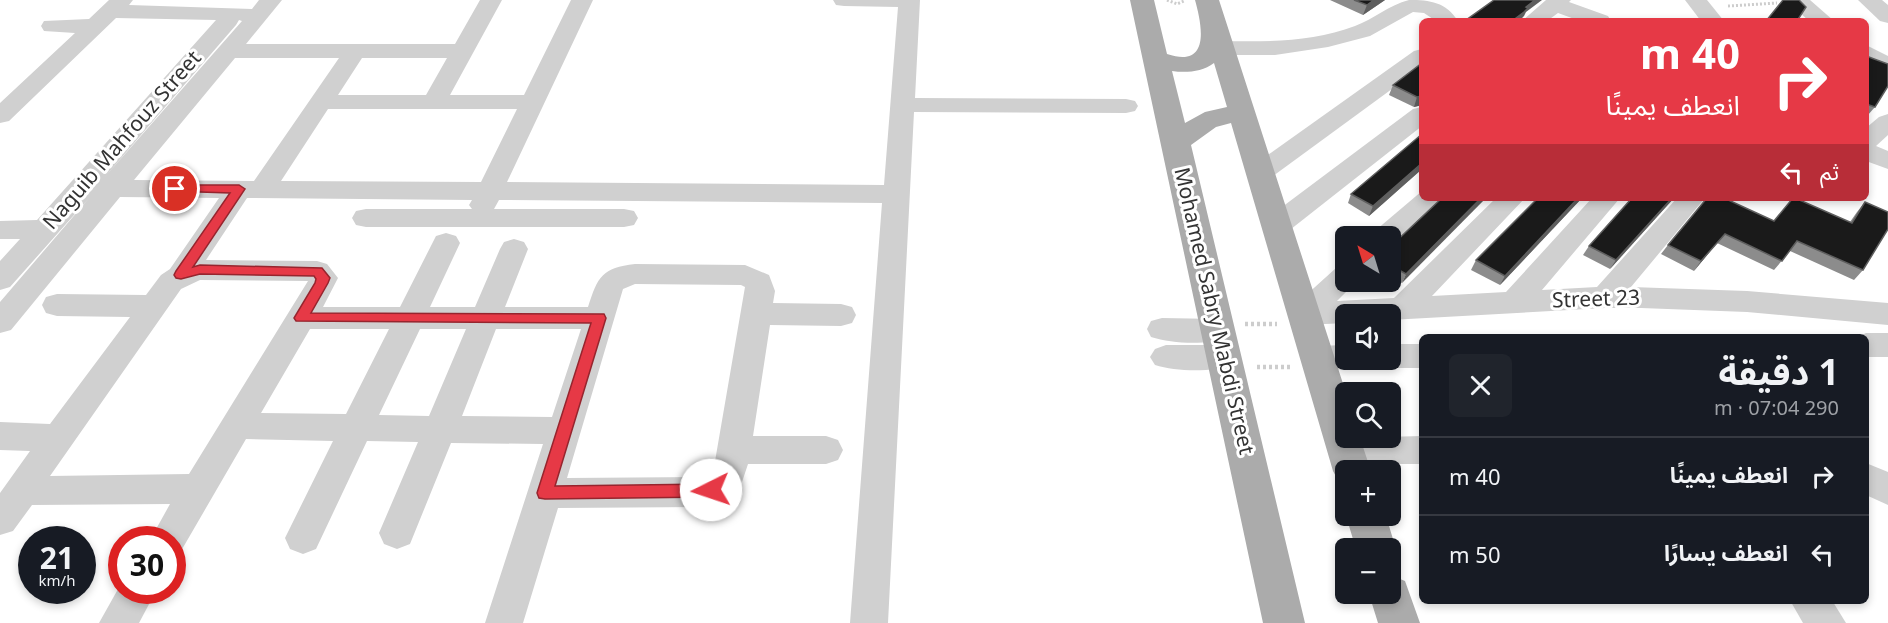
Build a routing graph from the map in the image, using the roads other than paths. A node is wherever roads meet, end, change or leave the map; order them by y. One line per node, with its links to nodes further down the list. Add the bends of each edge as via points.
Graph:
1 (491, 0): 21 (street)
2 (582, 0): 28 (street)
3 (844, 0): 5 (street)
4 (1869, 0): 12 (street)
5 (909, 1): 29 (street)
6 (1798, 1): 16 (street)
7 (1157, 2): 23 (main road, Mohamed Sabry Mabdi Street)
8 (1557, 2): 14 (street); 15 (street)
9 (1431, 4): 13 (street); 17 (street, via 1406,8 1364,30 1323,42 1274,48)
10 (252, 7): 11 (street); 19 (street, Naguib Mahfouz Street); 38 (street, Naguib Mahfouz Street)
11 (109, 12): 18 (street); 31 (street)
12 (1888, 16)
13 (1445, 18)
14 (1537, 18)
15 (1593, 18)
16 (1819, 18)
17 (1214, 25): 23 (main road, via 1209,52 1197,62 1176,64); 32 (main road)
18 (52, 26)
19 (228, 51): 20 (street); 39 (street, Naguib Mahfouz Street)
20 (354, 51): 21 (street); 26 (street)
21 (462, 51): 27 (street)
22 (1869, 54): 25 (street)
23 (1156, 58): 35 (main road, Mohamed Sabry Mabdi Street)
24 (1419, 58): 37 (street)
25 (1888, 66)
26 (320, 102): 27 (street); 40 (street)
27 (434, 102): 28 (street)
28 (533, 102): 41 (street)
29 (903, 105): 30 (street); 42 (street)
30 (1126, 106)
31 (0, 116)
32 (1242, 116): 35 (main road, via 1214,117); 37 (main road)
33 (1419, 116): 50 (street)
34 (1871, 137): 36 (street)
35 (1176, 143): 74 (main road, Mohamed Sabry Mabdi Street)
36 (1888, 161)
37 (1260, 173): 50 (main road)
38 (80, 188): 39 (street); 52 (street, Naguib Mahfouz Street)
39 (111, 189): 40 (street); 72 (street, Naguib Mahfouz Street)
40 (250, 189): 41 (street); 56 (street)
41 (490, 191): 42 (street); 48 (street)
42 (897, 194): 105 (street)
43 (1425, 201): 51 (street)
44 (1509, 201): 63 (street)
45 (1604, 201): 60 (street)
46 (1689, 201): 59 (street)
47 (366, 218): 48 (street)
48 (476, 218): 49 (street)
49 (624, 218)
50 (1276, 226): 71 (main road)
51 (1398, 226)
52 (43, 229): 53 (street); 57 (street, Naguib Mahfouz Street)
53 (0, 230)
54 (446, 243): 68 (street)
55 (514, 249): 69 (street)
56 (181, 275): 62 (street); 67 (street, via 200,270 317,271 322,283)
57 (0, 280)
58 (1335, 287): 71 (street)
59 (1605, 297): 60 (street, Street 23); 65 (street, Street 23, via 1749,301)
60 (1514, 302): 63 (street, Street 23)
61 (57, 305): 62 (street)
62 (152, 306): 85 (street)
63 (1402, 308): 71 (street, Street 23)
64 (757, 314): 66 (street); 70 (street, via 760,286 751,276 635,274 621,276 610,284); 86 (street)
65 (1888, 314)
66 (841, 315)
67 (301, 318): 68 (street); 80 (street)
68 (410, 318): 69 (street); 81 (street)
69 (486, 318): 70 (street); 82 (street)
70 (599, 318): 83 (street)
71 (1306, 319): 79 (main road)
72 (0, 322)
73 (1164, 343): 74 (street)
74 (1222, 344): 106 (main road, Mohamed Sabry Mabdi Street)
75 (1869, 345): 76 (street)
76 (1888, 345)
77 (1401, 356): 78 (street)
78 (1419, 356)
79 (1327, 361): 89 (main road)
80 (236, 426): 81 (street); 93 (street)
81 (356, 428): 82 (street); 99 (street)
82 (440, 430): 83 (street); 98 (street)
83 (564, 431): 95 (street)
84 (0, 436): 85 (street)
85 (58, 438): 92 (street)
86 (733, 450): 87 (street); 95 (street, via 730,472 711,490)
87 (826, 450)
88 (1419, 450): 90 (street)
89 (1348, 460)
90 (1355, 460)
91 (1869, 479): 94 (street)
92 (27, 484): 93 (street, via 35,491); 96 (street)
93 (198, 489): 97 (street)
94 (1888, 490)
95 (545, 493): 104 (street)
96 (0, 520)
97 (176, 526)
98 (397, 533)
99 (303, 538)
100 (129, 604): 103 (street)
101 (1393, 604): 107 (main road)
102 (1812, 604): 108 (street)
103 (118, 623)
104 (504, 623)
105 (869, 623)
106 (1284, 623)
107 (1399, 623)
108 (1827, 623)

